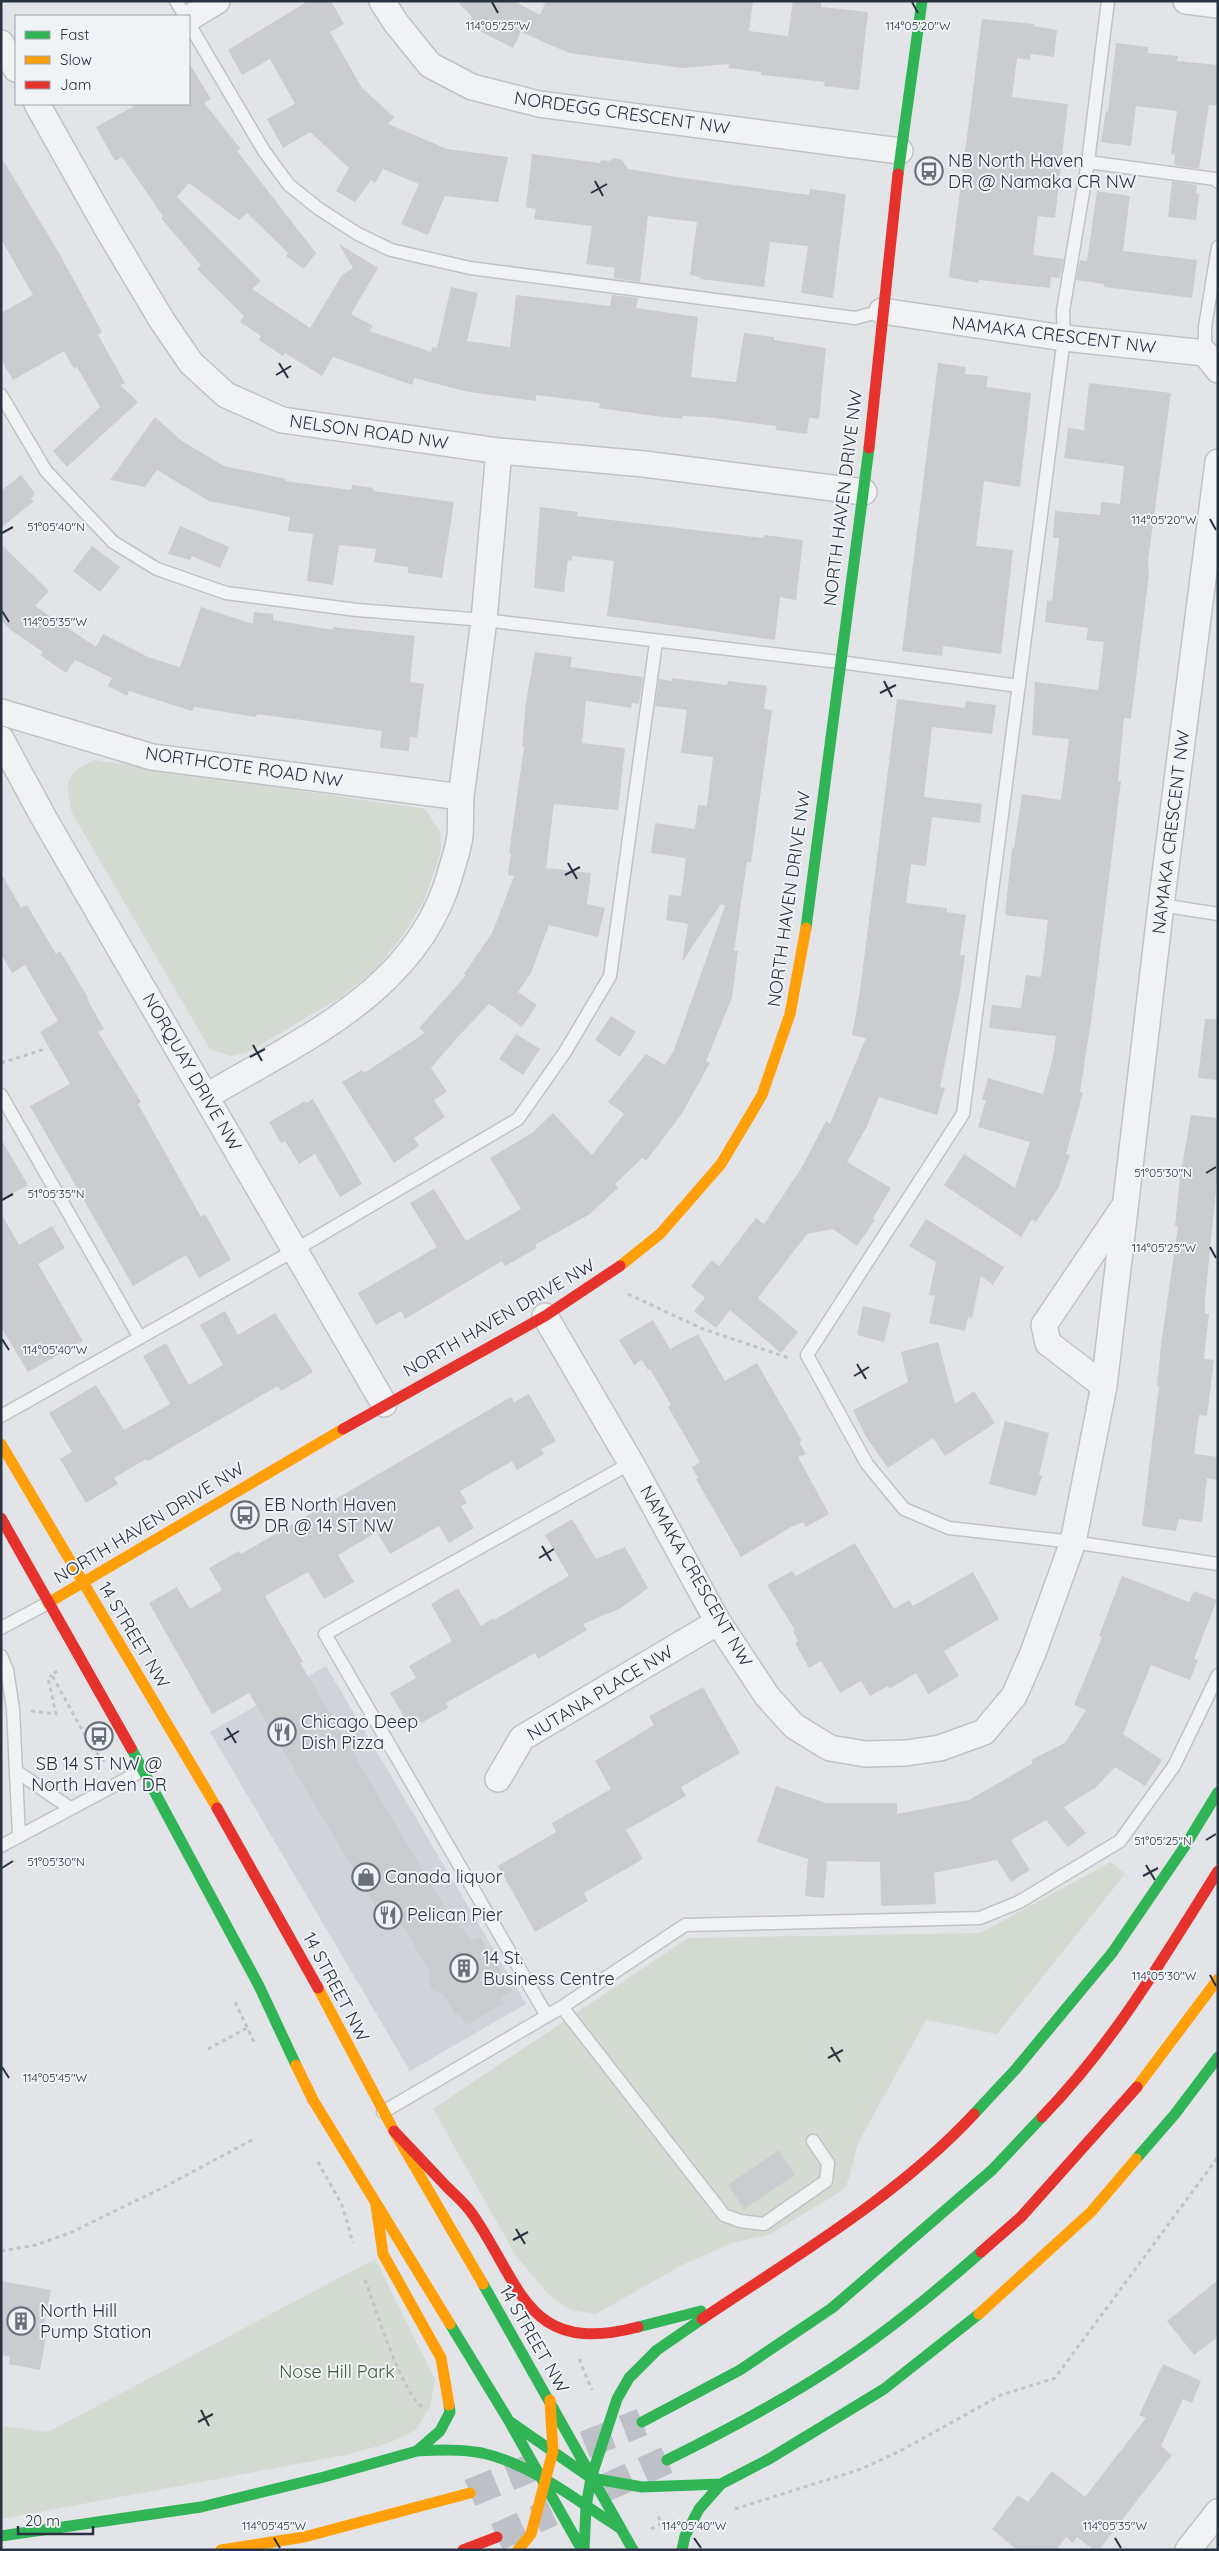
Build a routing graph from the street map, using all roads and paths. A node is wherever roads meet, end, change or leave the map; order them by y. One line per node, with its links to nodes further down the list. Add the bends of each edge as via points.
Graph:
1 (176, 1): 8 (lane)
2 (217, 1): 9 (street)
3 (382, 1): 14 (street, NORDEGG CRESCENT NW, via 430,66 472,87 540,104)
4 (922, 1): 14 (main road, NORTH HAVEN DRIVE NW)
5 (1108, 1): 15 (lane)
6 (1186, 1): 7 (street)
7 (1218, 5)
8 (183, 15)
9 (190, 17)
10 (190, 26): 18 (lane, via 264,151 289,185 327,214 391,250 470,268 855,318)
11 (1, 43): 12 (street)
12 (15, 67)
13 (44, 106): 22 (street, NELSON ROAD NW, via 105,225 161,318 191,363 226,394 282,420)
14 (900, 151): 18 (main road, NORTH HAVEN DRIVE NW)
15 (1088, 162): 16 (lane, via 1215,179); 19 (lane, via 1063,311)
16 (1218, 182)
17 (1218, 247): 20 (lane, via 1205,327)
18 (882, 311): 19 (street, NAMAKA CRESCENT NW); 24 (main road, NORTH HAVEN DRIVE NW)
19 (1064, 338): 20 (street, NAMAKA CRESCENT NW); 28 (lane)
20 (1211, 362)
21 (1, 395): 25 (lane, via 46,471 70,500 113,542 156,569 226,593 357,610)
22 (500, 451): 24 (street, NELSON ROAD NW, via 644,464); 25 (street)
23 (1218, 462): 32 (street, NAMAKA CRESCENT NW)
24 (864, 492): 27 (main road, NORTH HAVEN DRIVE NW)
25 (484, 620): 26 (lane); 31 (street)
26 (656, 642): 27 (lane); 39 (lane, via 626,875 606,984 565,1052 518,1119)
27 (839, 662): 28 (lane); 40 (main road, NORTH HAVEN DRIVE NW, via 804,934 790,1014 762,1095 721,1164 660,1234)
28 (1019, 686): 43 (lane, via 963,1114 807,1354)
29 (1, 712): 31 (street, NORTHCOTE ROAD NW, via 152,757)
30 (1, 739): 37 (street, NORQUAY DRIVE NW)
31 (461, 796): 37 (street, via 460,836 445,894 427,932 402,964 367,997 336,1020)
32 (1161, 905): 33 (lane); 38 (street, NAMAKA CRESCENT NW)
33 (1218, 914)
34 (45, 1049): 35 (path)
35 (1, 1063)
36 (1, 1096): 42 (lane)
37 (207, 1096): 39 (street, NORQUAY DRIVE NW)
38 (1126, 1203): 44 (street, NAMAKA CRESCENT NW); 44 (street, NAMAKA CRESCENT NW, via 1044,1325 1048,1343)
39 (295, 1250): 42 (lane); 45 (street, NORQUAY DRIVE NW)
40 (609, 1275): 41 (main road, NORTH HAVEN DRIVE NW); 43 (path, via 620,1290 703,1329)
41 (545, 1316): 45 (main road, NORTH HAVEN DRIVE NW); 48 (street, NAMAKA CRESCENT NW)
42 (140, 1338): 46 (lane)
43 (813, 1366): 50 (lane, via 867,1464 904,1509 949,1528)
44 (1104, 1386): 50 (street, NAMAKA CRESCENT NW)
45 (384, 1404): 52 (main road, NORTH HAVEN DRIVE NW)
46 (1, 1416)
47 (1, 1444): 52 (main road, 14 STREET NW)
48 (631, 1463): 54 (street, NAMAKA CRESCENT NW); 70 (lane, via 325,1634)
49 (1, 1518): 53 (main road)
50 (1072, 1542): 51 (lane); 54 (street, NAMAKA CRESCENT NW, via 1033,1653 1014,1696 984,1732 940,1748 865,1754 830,1748 794,1726 767,1696)
51 (1218, 1564)
52 (82, 1582): 53 (main road, NORTH HAVEN DRIVE NW); 74 (main road, 14 STREET NW, via 265,1894)
53 (48, 1603): 55 (lane); 60 (main road)
54 (718, 1622): 62 (street, NUTANA PLACE NW, via 522,1738)
55 (1, 1628)
56 (1, 1656): 59 (lane, via 8,1670)
57 (52, 1675): 59 (path, via 48,1678 56,1714)
58 (1218, 1675): 69 (lane, via 1174,1766 1120,1841 1019,1902 980,1918 684,1925)
59 (13, 1710): 61 (lane)
60 (143, 1770): 64 (lane); 79 (main road, via 254,1977 313,2100)
61 (16, 1772): 64 (lane); 65 (lane)
62 (498, 1779)
63 (1218, 1792): 81 (main road, via 1112,1953 1015,2070 964,2124 901,2180 840,2226)
64 (70, 1808): 65 (lane)
65 (19, 1836): 66 (lane)
66 (1, 1846)
67 (1218, 1871): 86 (main road, via 1128,2014 1061,2098 992,2170 832,2308 740,2370)
68 (1218, 1979): 89 (main road, via 1134,2091 1021,2217 926,2300 852,2354 728,2430)
69 (562, 2007): 70 (lane); 77 (lane, via 724,2215 764,2224 826,2181 828,2163)
70 (547, 2016): 74 (lane)
71 (246, 2028): 72 (path)
72 (208, 2049)
73 (1218, 2056): 92 (main road, via 1175,2114 1090,2212 971,2321 884,2389 769,2459)
74 (383, 2112): 75 (main road, 14 STREET NW)
75 (394, 2131): 81 (main road, via 472,2213 527,2305 548,2324 573,2333 615,2333); 84 (main road, 14 STREET NW)
76 (252, 2140): 80 (path, via 72,2232 36,2245)
77 (813, 2141)
78 (1218, 2157): 95 (path, via 1055,2378 1000,2395 900,2451 860,2469)
79 (376, 2205): 85 (main road); 87 (main road, via 383,2254 441,2358 448,2387 450,2412 440,2431)
80 (1, 2251)
81 (719, 2306): 90 (main road, via 657,2350 629,2378 617,2400)
82 (575, 2350): 83 (path)
83 (592, 2392)
84 (550, 2400): 88 (main road); 90 (main road, 14 STREET NW)
85 (509, 2421): 88 (main road); 91 (main road)
86 (642, 2422)
87 (417, 2451): 91 (main road, via 453,2450 492,2456); 98 (main road, via 201,2507)
88 (553, 2451): 90 (main road); 91 (main road)
89 (667, 2460)
90 (591, 2478): 92 (main road, via 642,2488); 94 (main road); 97 (main road, 14 STREET NW)
91 (544, 2480): 94 (main road); 102 (main road, via 531,2534); 103 (main road)
92 (721, 2484): 105 (main road, via 699,2509 685,2536)
93 (470, 2493): 100 (main road, via 304,2537)
94 (586, 2507): 97 (main road); 103 (main road)
95 (734, 2509)
96 (1218, 2512): 106 (street)
97 (620, 2528): 104 (main road, 14 STREET NW)
98 (1, 2536)
99 (497, 2537): 101 (main road)
100 (221, 2550)
101 (463, 2550)
102 (518, 2550)
103 (583, 2550)
104 (633, 2550)
105 (682, 2550)
106 (1188, 2550)

